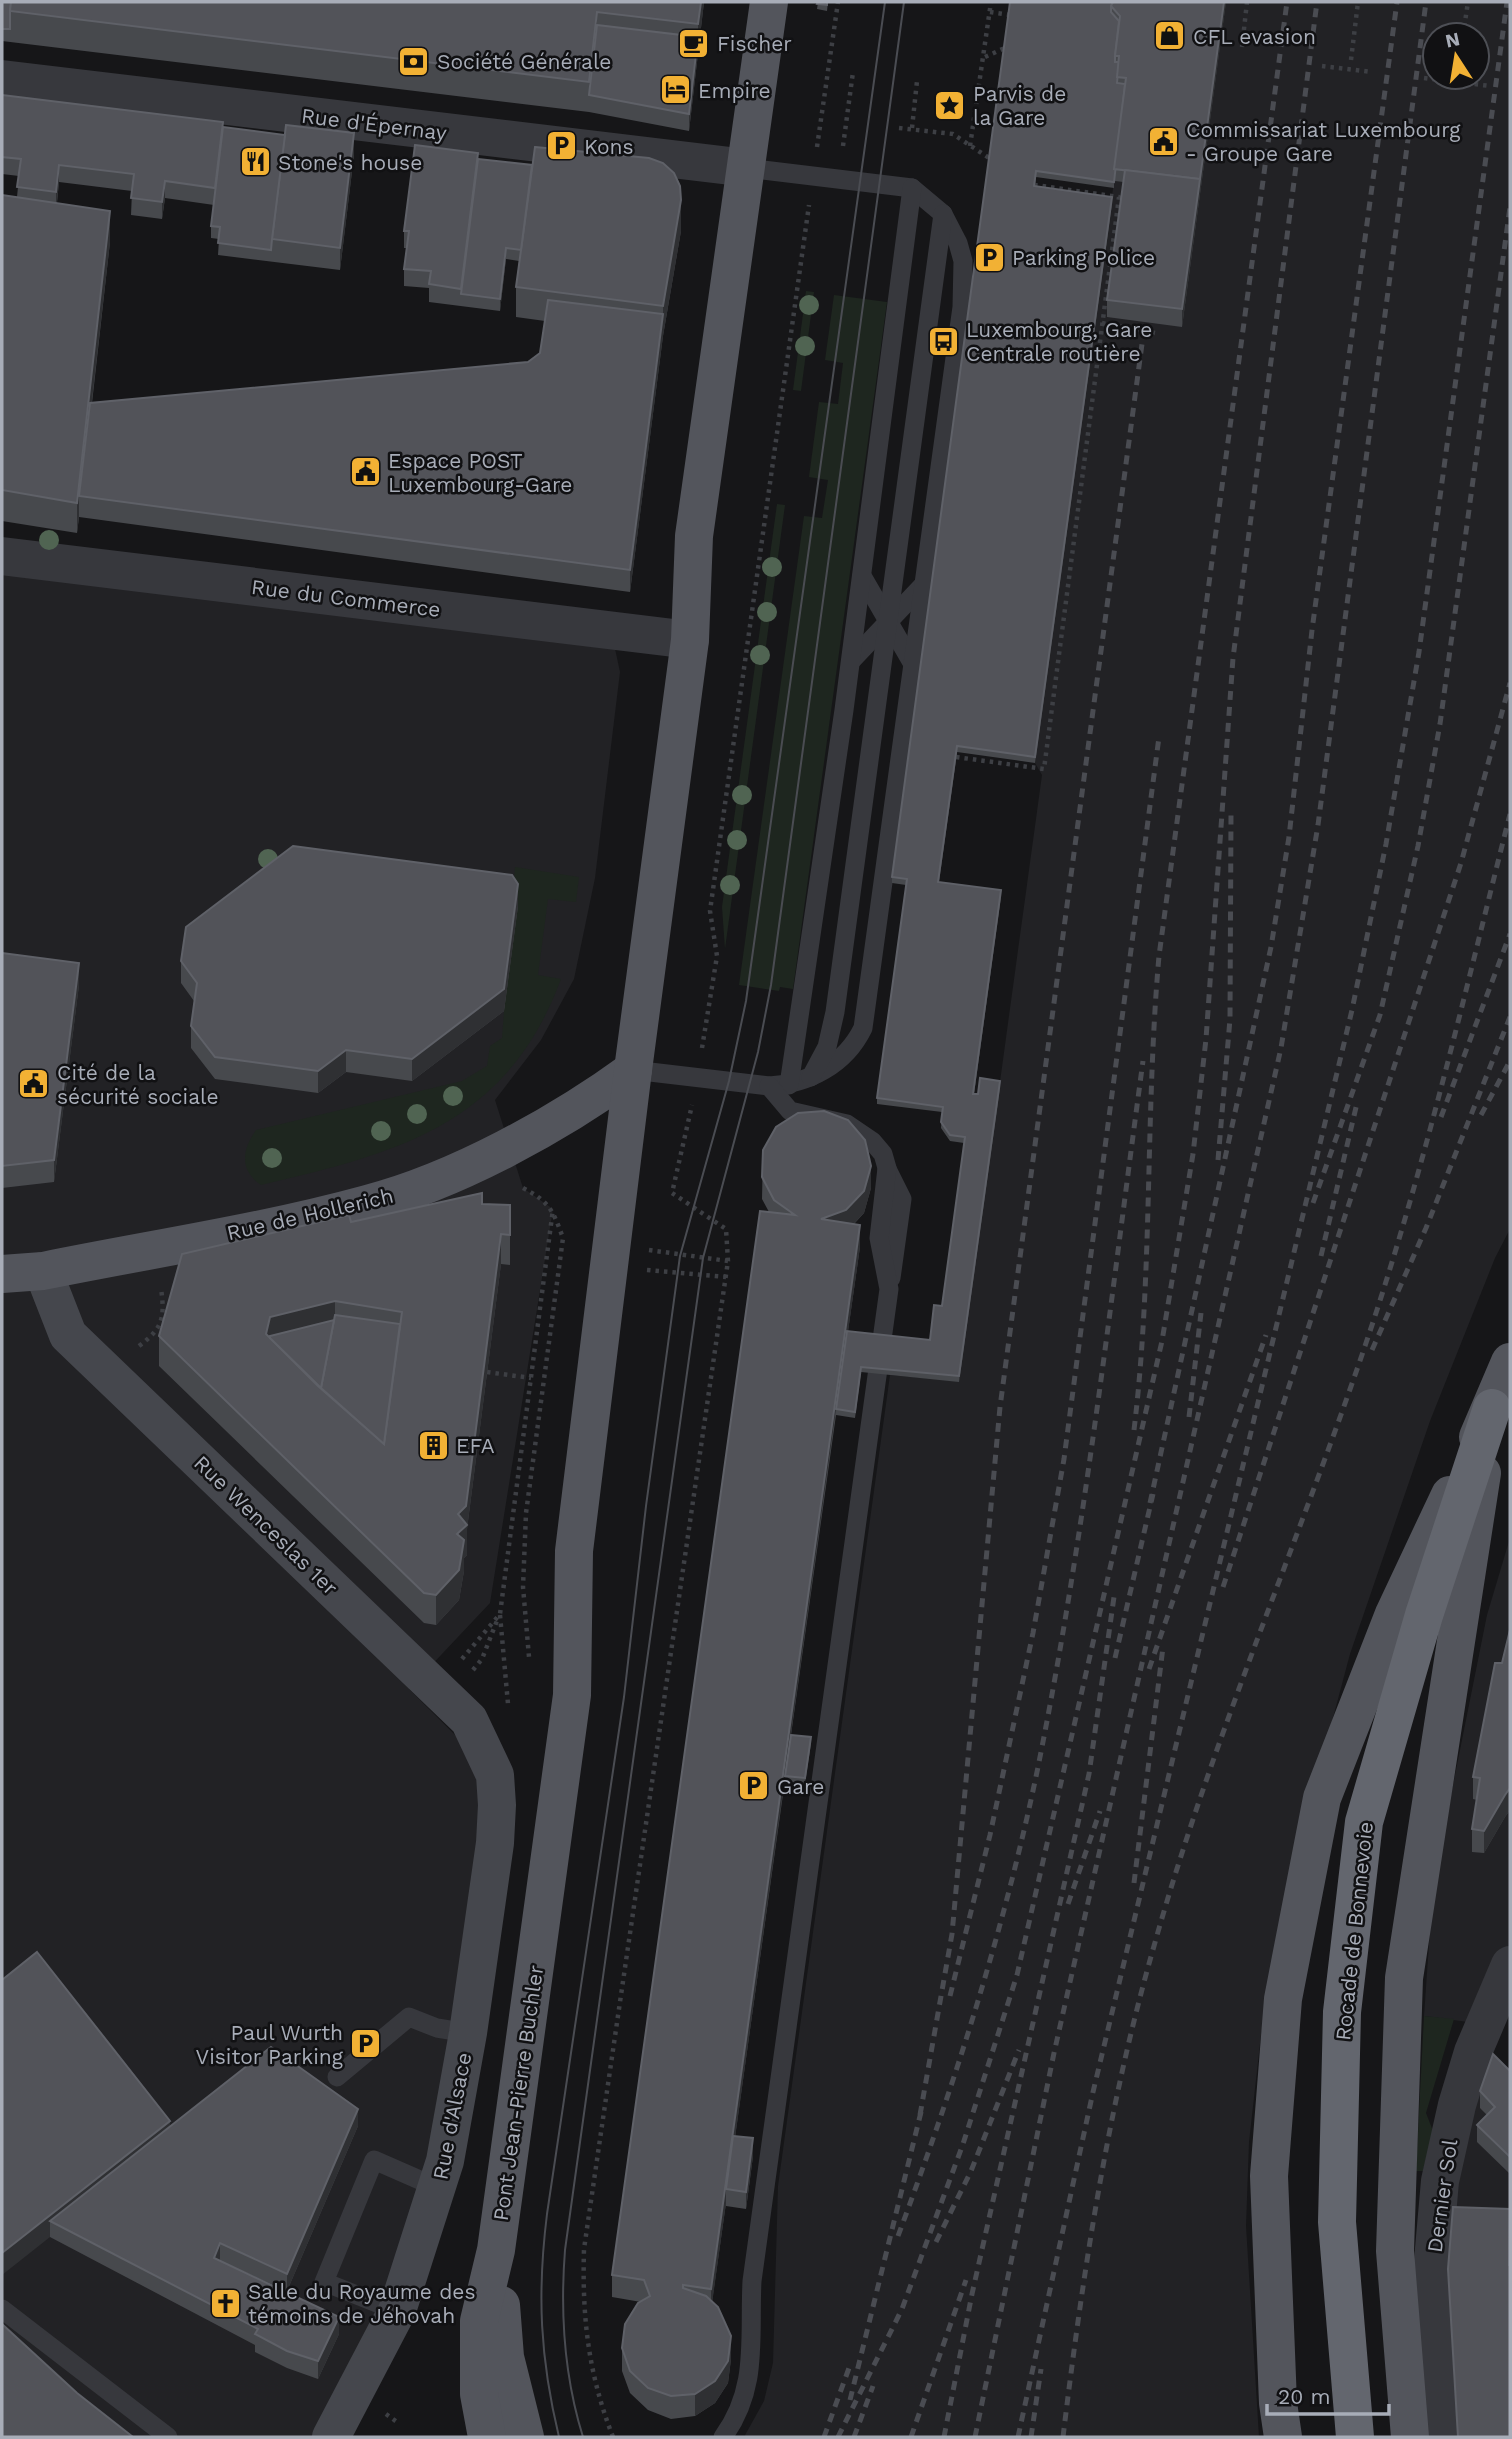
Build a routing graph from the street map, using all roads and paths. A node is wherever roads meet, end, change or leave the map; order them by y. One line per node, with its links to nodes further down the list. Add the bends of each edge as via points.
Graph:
1 (769, 2): 25 (main road, Pont Jean-Pierre Buchler)
2 (838, 2): 21 (path)
3 (991, 2): 7 (path)
4 (1248, 2): 11 (path)
5 (1358, 2): 13 (path)
6 (1468, 2): 9 (path)
7 (990, 12): 8 (path); 12 (path)
8 (1010, 15)
9 (1465, 21)
10 (1017, 43): 12 (path)
11 (1242, 47)
12 (984, 57): 23 (path)
13 (1351, 60)
14 (1322, 66): 16 (path)
15 (853, 72): 22 (path)
16 (1372, 72)
17 (2, 79): 25 (street, Rue d'Épernay)
18 (917, 80): 20 (path)
19 (899, 128): 20 (path)
20 (912, 129): 23 (path, via 953,134)
21 (819, 135)
22 (843, 146)
23 (970, 146): 24 (path)
24 (996, 166)
25 (747, 168): 27 (lane); 36 (main road, Pont Jean-Pierre Buchler, via 694,536)
26 (1035, 185): 30 (path, via 1119,197)
27 (912, 188): 29 (lane); 33 (lane)
28 (808, 211): 40 (path, via 710,911 717,956)
29 (943, 214): 34 (lane, via 963,261 964,288); 35 (lane)
30 (1102, 323): 31 (path); 39 (path, via 1044,769)
31 (1155, 333)
32 (2, 556): 36 (street, Rue du Commerce)
33 (862, 576): 35 (lane); 37 (lane)
34 (926, 582): 35 (lane); 38 (lane)
35 (887, 620): 37 (lane); 38 (lane); 42 (lane, via 835,1012 827,1047)
36 (690, 640): 41 (main road, Pont Jean-Pierre Buchler)
37 (851, 661): 43 (lane)
38 (914, 666): 42 (lane, via 863,1028 844,1054)
39 (956, 757)
40 (704, 1038)
41 (633, 1070): 44 (lane); 51 (main road, Rue de Hollerich, via 596,1097 510,1145 439,1179 369,1204); 70 (main road, Pont Jean-Pierre Buchler, via 574,1551 572,1695)
42 (811, 1077): 43 (lane)
43 (789, 1085): 44 (lane)
44 (769, 1086): 78 (lane, via 790,1111 846,1124 883,1154 887,1168 879,1238 889,1289 752,2281 752,2362 747,2390)
45 (681, 1159): 50 (path, via 672,1193 726,1229)
46 (523, 1188): 47 (path)
47 (553, 1209): 48 (path); 59 (path)
48 (563, 1245)
49 (680, 1256): 50 (path)
50 (728, 1261): 77 (path, via 584,2249 592,2377)
51 (43, 1271): 52 (main road, Rue de Hollerich); 63 (street, Rue Wenceslas 1er, via 68,1335)
52 (2, 1274)
53 (160, 1280): 54 (path, via 164,1312)
54 (160, 1321): 55 (path); 56 (path, via 156,1333)
55 (170, 1326)
56 (135, 1349)
57 (1510, 1362): 60 (main road, Rocade de Bonnevoie)
58 (487, 1372): 59 (path)
59 (531, 1378): 61 (path)
60 (1492, 1408): 79 (main road, via 1394,1614 1322,1798 1283,1999 1269,2176); 80 (highway, Rocade de Bonnevoie, via 1424,1615 1364,1822 1342,2012 1337,2222); 81 (main road, via 1404,1978 1395,2251)
61 (500, 1614): 62 (path); 63 (path, via 482,1659); 64 (path)
62 (458, 1663)
63 (447, 1700): 65 (street, Rue Wenceslas 1er, via 469,1720)
64 (508, 1709)
65 (495, 1775): 67 (street, Rue d'Alsace, via 495,1843)
66 (1510, 1965): 82 (street, Dernier Sol, via 1476,2043 1440,2181 1431,2283)
67 (468, 2033): 68 (lane, via 408,2017); 69 (street, Rue d'Alsace)
68 (337, 2077)
69 (438, 2188): 72 (street, Rue d'Alsace); 72 (lane, via 373,2160 324,2282)
70 (496, 2250): 75 (main road, Pont Jean-Pierre Buchler, via 479,2321 479,2394); 76 (main road, Pont Jean-Pierre Buchler, via 505,2357)
71 (2, 2309): 74 (lane)
72 (397, 2311): 73 (street, Rue d'Alsace)
73 (339, 2434)
74 (168, 2437)
75 (487, 2437)
76 (525, 2437)
77 (613, 2437)
78 (723, 2437)
79 (1283, 2437)
80 (1354, 2437)
81 (1410, 2437)
82 (1444, 2437)

